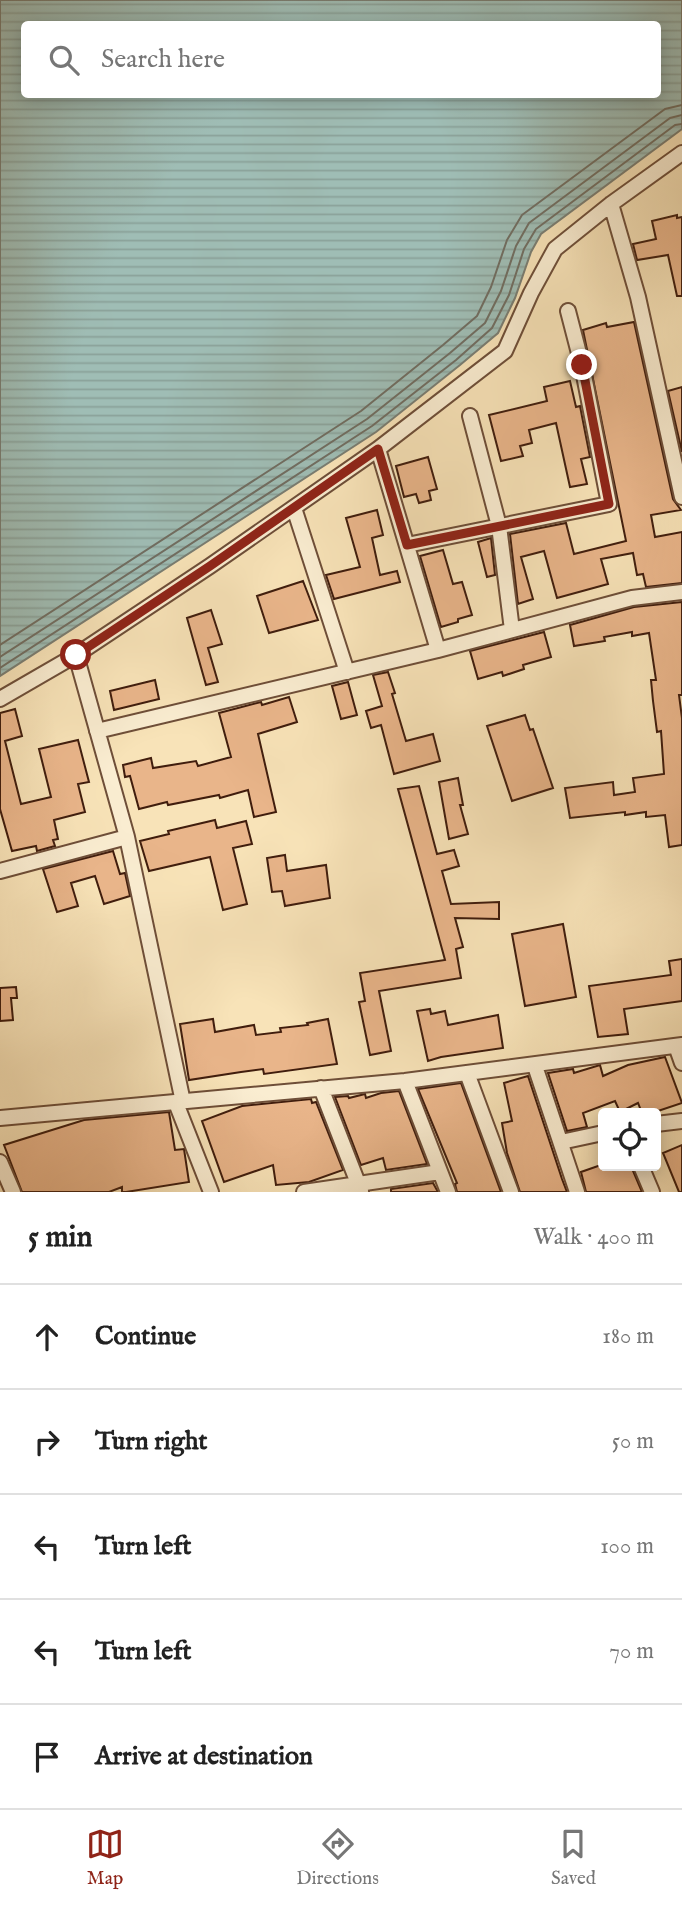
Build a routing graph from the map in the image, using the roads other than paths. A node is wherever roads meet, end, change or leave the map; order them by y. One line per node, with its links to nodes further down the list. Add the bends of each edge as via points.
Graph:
1 (682, 153): 2 (street)
2 (611, 204): 5 (street, via 555,249 505,351); 6 (street, via 638,298)
3 (568, 311): 8 (street, via 609,504)
4 (470, 416): 8 (street)
5 (378, 449): 7 (street); 9 (street)
6 (682, 497)
7 (294, 508): 13 (street); 14 (street)
8 (499, 526): 9 (street); 11 (street)
9 (407, 545): 12 (street)
10 (682, 592): 11 (street, via 632,598)
11 (512, 630): 12 (street)
12 (438, 650): 14 (street)
13 (76, 655): 15 (street); 16 (street)
14 (347, 672): 16 (street)
15 (0, 699)
16 (97, 731): 17 (street)
17 (127, 837): 18 (street); 25 (street)
18 (0, 871)
19 (679, 1046): 20 (street); 21 (street)
20 (682, 1063)
21 (535, 1066): 22 (street); 30 (street)
22 (467, 1073): 23 (street); 39 (street)
23 (405, 1081): 24 (street); 33 (street)
24 (321, 1088): 25 (street); 34 (street)
25 (180, 1102): 26 (street); 36 (street)
26 (0, 1118)
27 (682, 1121): 28 (street)
28 (661, 1123)
29 (598, 1134): 30 (street)
30 (561, 1142): 40 (street)
31 (0, 1162): 35 (street)
32 (643, 1171): 41 (street)
33 (440, 1172): 34 (street); 38 (street)
34 (360, 1188): 37 (street)
35 (13, 1192)
36 (211, 1192)
37 (304, 1192)
38 (447, 1192)
39 (511, 1192)
40 (577, 1192)
41 (652, 1192)

